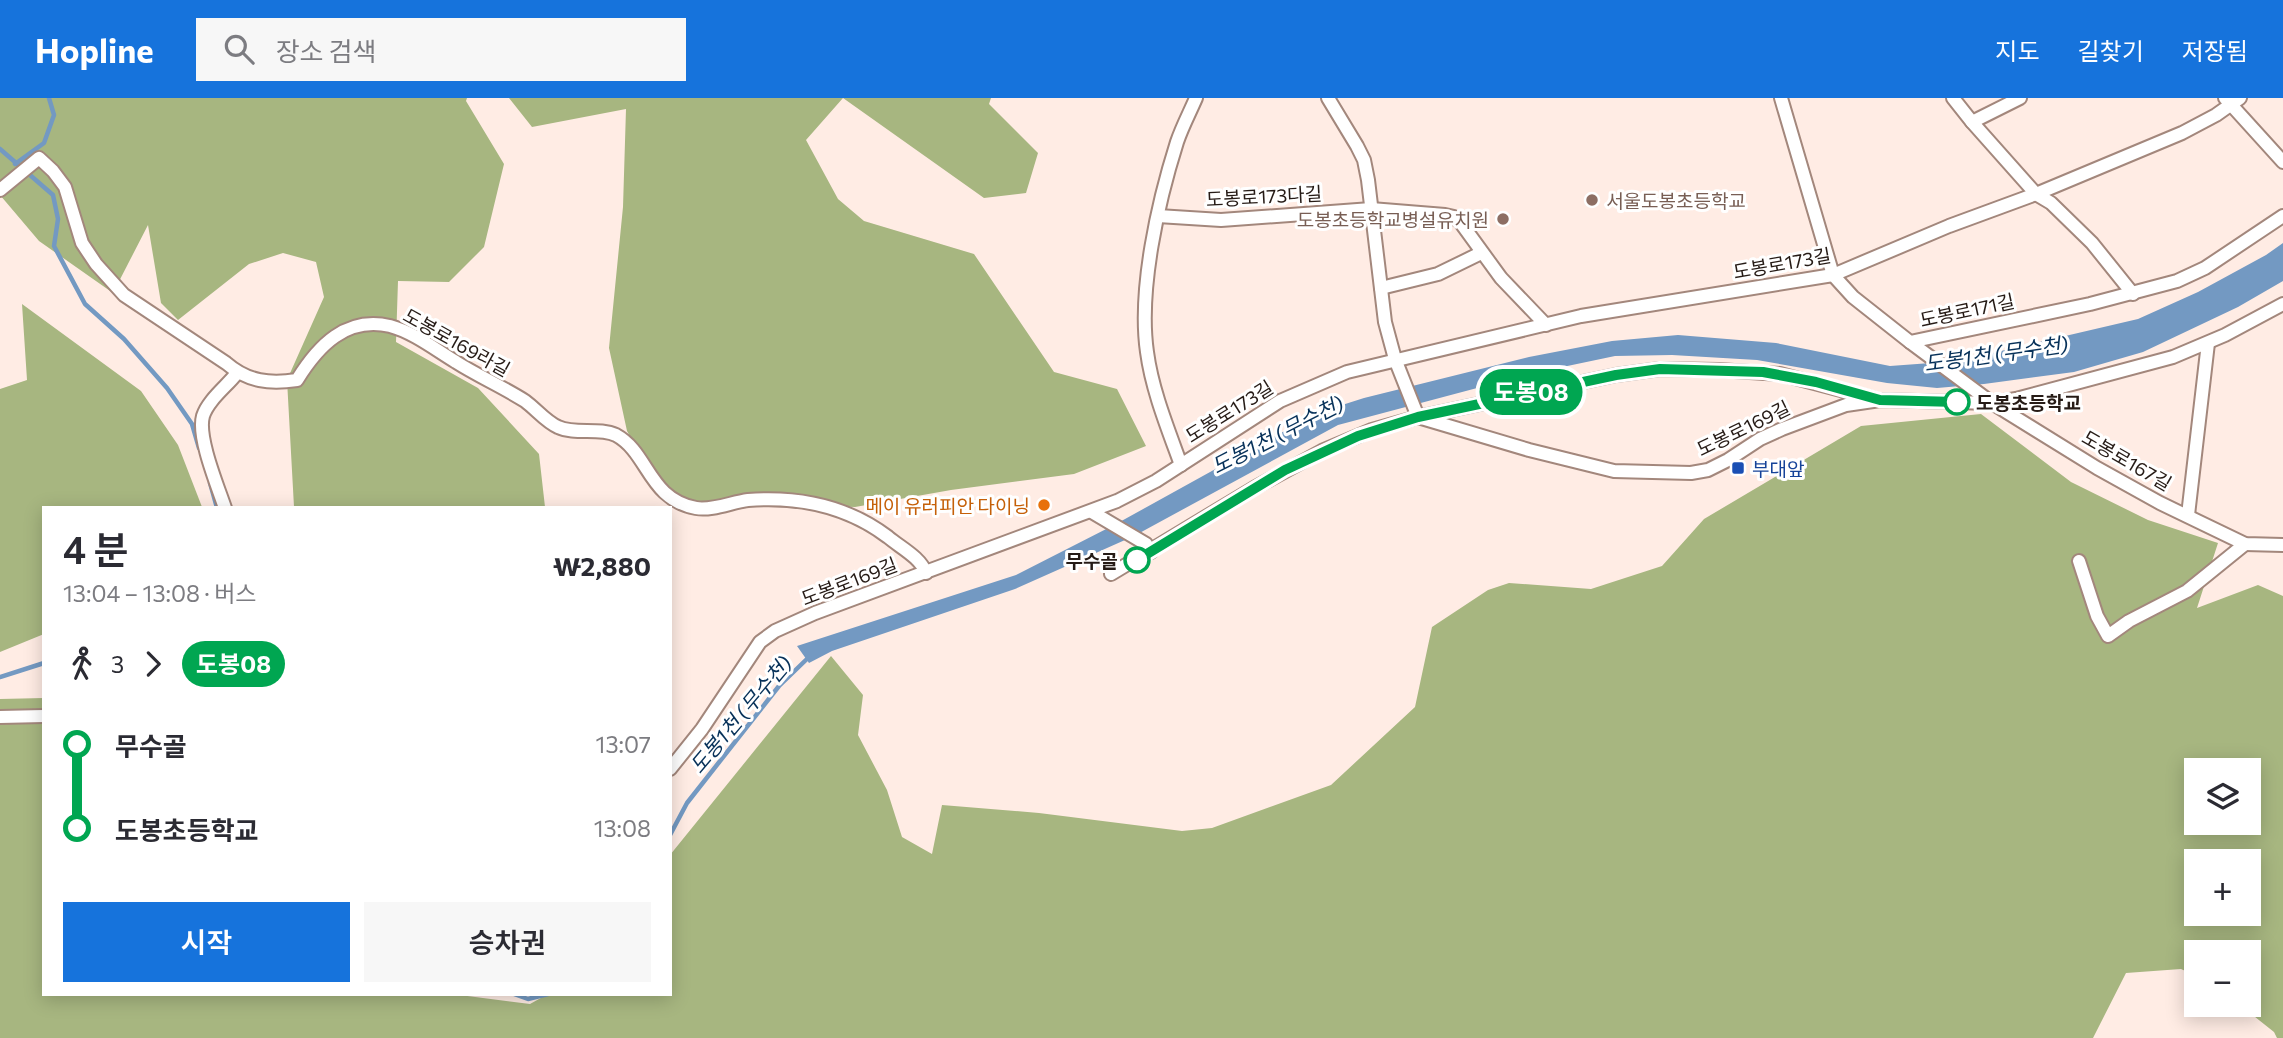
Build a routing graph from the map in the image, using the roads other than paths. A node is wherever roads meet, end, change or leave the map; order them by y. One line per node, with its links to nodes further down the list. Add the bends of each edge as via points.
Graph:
1 (1196, 98): 12 (street, via 1178,141)
2 (1328, 98): 11 (street, via 1364,160)
3 (1781, 98): 15 (street)
4 (1953, 98): 7 (street)
5 (2020, 98): 7 (street)
6 (2232, 100): 8 (street); 10 (street, 도봉로173길, via 2182,133)
7 (1972, 122): 10 (street)
8 (2283, 162)
9 (0, 190): 23 (street, 도봉로169라길, via 38,158 60,178 82,243 124,295)
10 (2036, 194): 15 (street, 도봉로173길); 17 (street, via 2092,243)
11 (1371, 209): 12 (street, 도봉로173다길, via 1221,220); 14 (street, 도봉로173다길, via 1454,217); 16 (street)
12 (1158, 216): 27 (street, via 1146,295 1146,338 1151,372)
13 (2283, 216): 17 (street, 도봉로171길, via 2190,276)
14 (1481, 253): 16 (street, via 1438,274); 19 (street, 도봉로173다길)
15 (1833, 275): 19 (street, 도봉로173길); 20 (street, 도봉로171길)
16 (1381, 288): 22 (street)
17 (2133, 294): 20 (street, 도봉로171길)
18 (2283, 304): 21 (street, 도봉로169길)
19 (1546, 325): 22 (street, 도봉로173길)
20 (1910, 342): 25 (street, 도봉로167길)
21 (2207, 343): 25 (street, 도봉로169길, via 2130,371); 30 (street)
22 (1397, 363): 26 (street); 27 (street, 도봉로173길, via 1347,372 1280,401)
23 (237, 373): 28 (street, via 208,406 202,421); 35 (street, 도봉로169라길, via 273,384 297,380 312,356 339,332 360,326 390,326 525,402 559,428 614,434 634,449 649,476 676,501 697,508 747,500 802,500 839,510 877,528 918,560)
24 (1880, 400): 25 (street, 도봉로169길); 26 (street, 도봉로169길, via 1780,374 1660,369); 26 (street, 도봉로169길, via 1811,417 1760,439 1709,470 1691,473 1614,471)
25 (1989, 401): 30 (street, 도봉로167길, via 2097,468)
26 (1416, 414): 33 (street, 도봉로169길, via 1322,451)
27 (1181, 465): 29 (street, 도봉로173길)
28 (224, 506)
29 (1096, 515): 33 (street); 35 (street, 도봉로169길)
30 (2188, 516): 31 (street, 도봉로167길)
31 (2245, 544): 32 (street, 도봉로167길); 34 (street, via 2187,590 2108,636)
32 (2283, 545)
33 (1148, 548): 36 (street, 도봉로169길)
34 (2079, 561)
35 (926, 573): 39 (street, 도봉로169길, via 769,634)
36 (1111, 574)
37 (42, 716): 38 (street)
38 (0, 717)
39 (672, 766)

